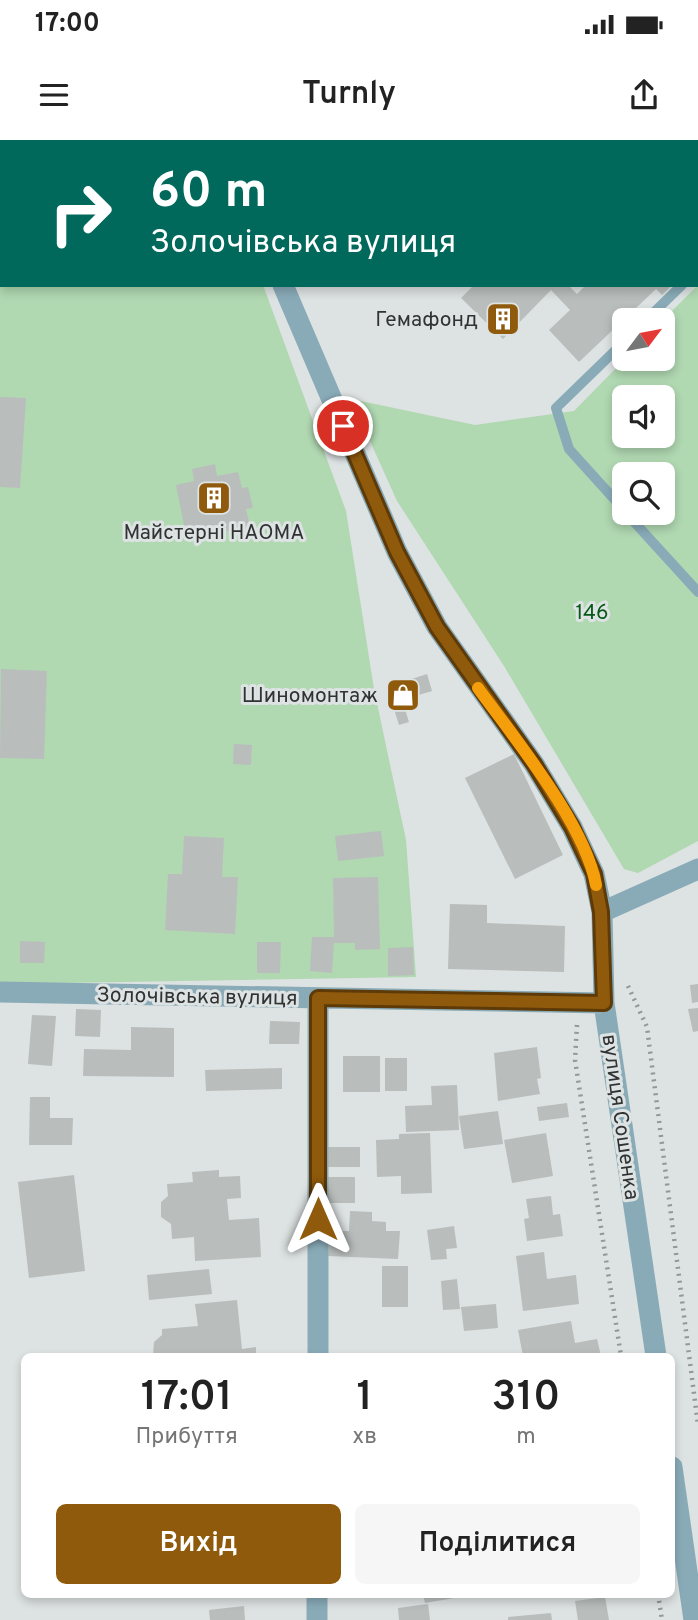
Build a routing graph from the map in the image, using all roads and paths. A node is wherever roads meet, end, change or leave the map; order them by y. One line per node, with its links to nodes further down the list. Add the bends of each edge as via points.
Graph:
1 (284, 287): 9 (street, вулиця Сошенка, via 397,552 437,627 534,764 572,827 594,874)
2 (679, 287): 3 (lane)
3 (658, 308)
4 (612, 354): 5 (lane, via 556,408 569,449)
5 (612, 497)
6 (638, 525): 7 (lane)
7 (698, 592)
8 (698, 869): 9 (street)
9 (601, 912): 14 (street, вулиця Сошенка)
10 (628, 976): 18 (path, via 647,1027)
11 (0, 992): 12 (street, Золочівська вулиця)
12 (318, 998): 13 (street, Золочівська вулиця); 15 (street)
13 (578, 1002): 14 (street, Золочівська вулиця); 16 (path, via 575,1060)
14 (604, 1003): 17 (street, вулиця Сошенка)
15 (318, 1353)
16 (621, 1353)
17 (656, 1353)
18 (698, 1425)
19 (675, 1488): 24 (street)
20 (317, 1598): 22 (street)
21 (659, 1598): 23 (path)
22 (317, 1620)
23 (662, 1620)
24 (694, 1620)

